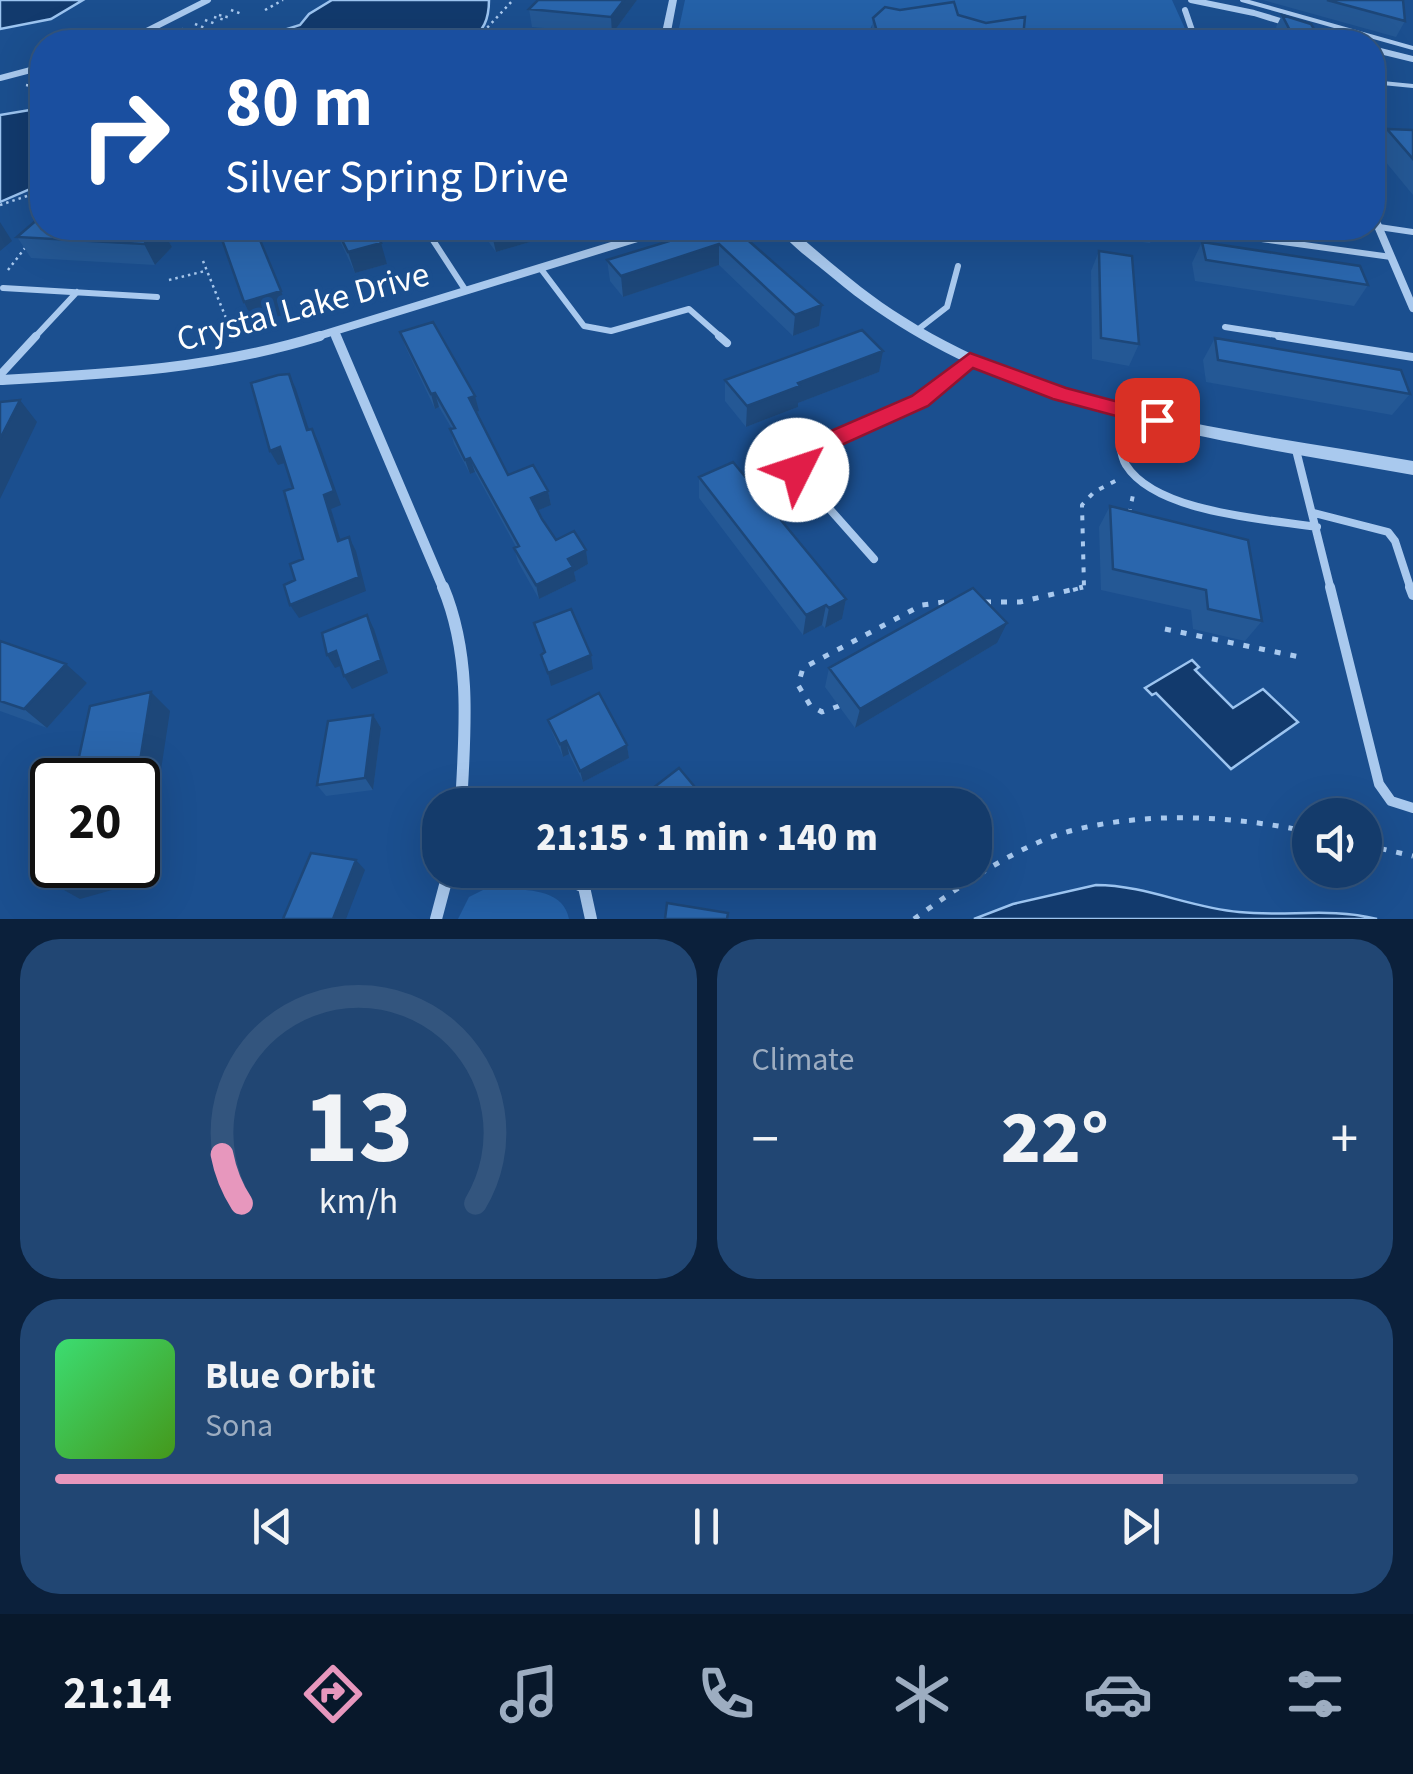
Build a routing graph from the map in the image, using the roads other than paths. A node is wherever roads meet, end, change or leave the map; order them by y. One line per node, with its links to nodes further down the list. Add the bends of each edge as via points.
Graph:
1 (208, 0): 7 (street)
2 (673, 0): 8 (street)
3 (1191, 0): 4 (street)
4 (1199, 0): 10 (street)
5 (1242, 0): 11 (lane)
6 (1185, 10): 9 (street)
7 (149, 30)
8 (667, 30)
9 (1192, 30)
10 (1310, 30)
11 (1349, 30)
12 (1385, 40): 13 (lane)
13 (1413, 48)
14 (1385, 52): 15 (street)
15 (1413, 59)
16 (30, 70): 17 (street)
17 (0, 78)
18 (1385, 83): 19 (lane)
19 (1413, 86)
20 (1385, 228): 21 (lane)
21 (1413, 232)
22 (433, 240): 31 (lane)
23 (632, 240): 29 (street, Crystal Lake Drive)
24 (797, 240): 36 (street)
25 (1269, 240): 27 (lane)
26 (1385, 240): 27 (street)
27 (1392, 257): 34 (street)
28 (958, 266): 36 (lane, via 947,308)
29 (541, 269): 31 (street, Crystal Lake Drive); 38 (lane, via 592,330 611,332 688,309)
30 (3, 288): 32 (lane)
31 (466, 291): 37 (street, Crystal Lake Drive)
32 (78, 292): 33 (lane); 41 (lane)
33 (157, 297)
34 (1412, 304)
35 (1226, 327): 39 (lane)
36 (916, 331): 40 (street)
37 (335, 333): 41 (street, Crystal Lake Drive, via 175,370); 49 (street, via 451,606 466,708)
38 (727, 342)
39 (1413, 357)
40 (970, 360): 42 (street); 47 (lane, via 920,401 811,449 798,462 803,479)
41 (0, 378)
42 (1119, 411): 43 (street); 46 (lane, via 1123,462 1152,491)
43 (1295, 446): 44 (street); 45 (lane)
44 (1413, 468)
45 (1314, 513): 46 (lane); 48 (lane, via 1388,532)
46 (1317, 528): 50 (lane, via 1378,784 1391,801)
47 (874, 560)
48 (1413, 595)
49 (462, 788)
50 (1413, 808)
51 (444, 888): 53 (street)
52 (584, 888): 54 (street)
53 (436, 919)
54 (591, 919)

